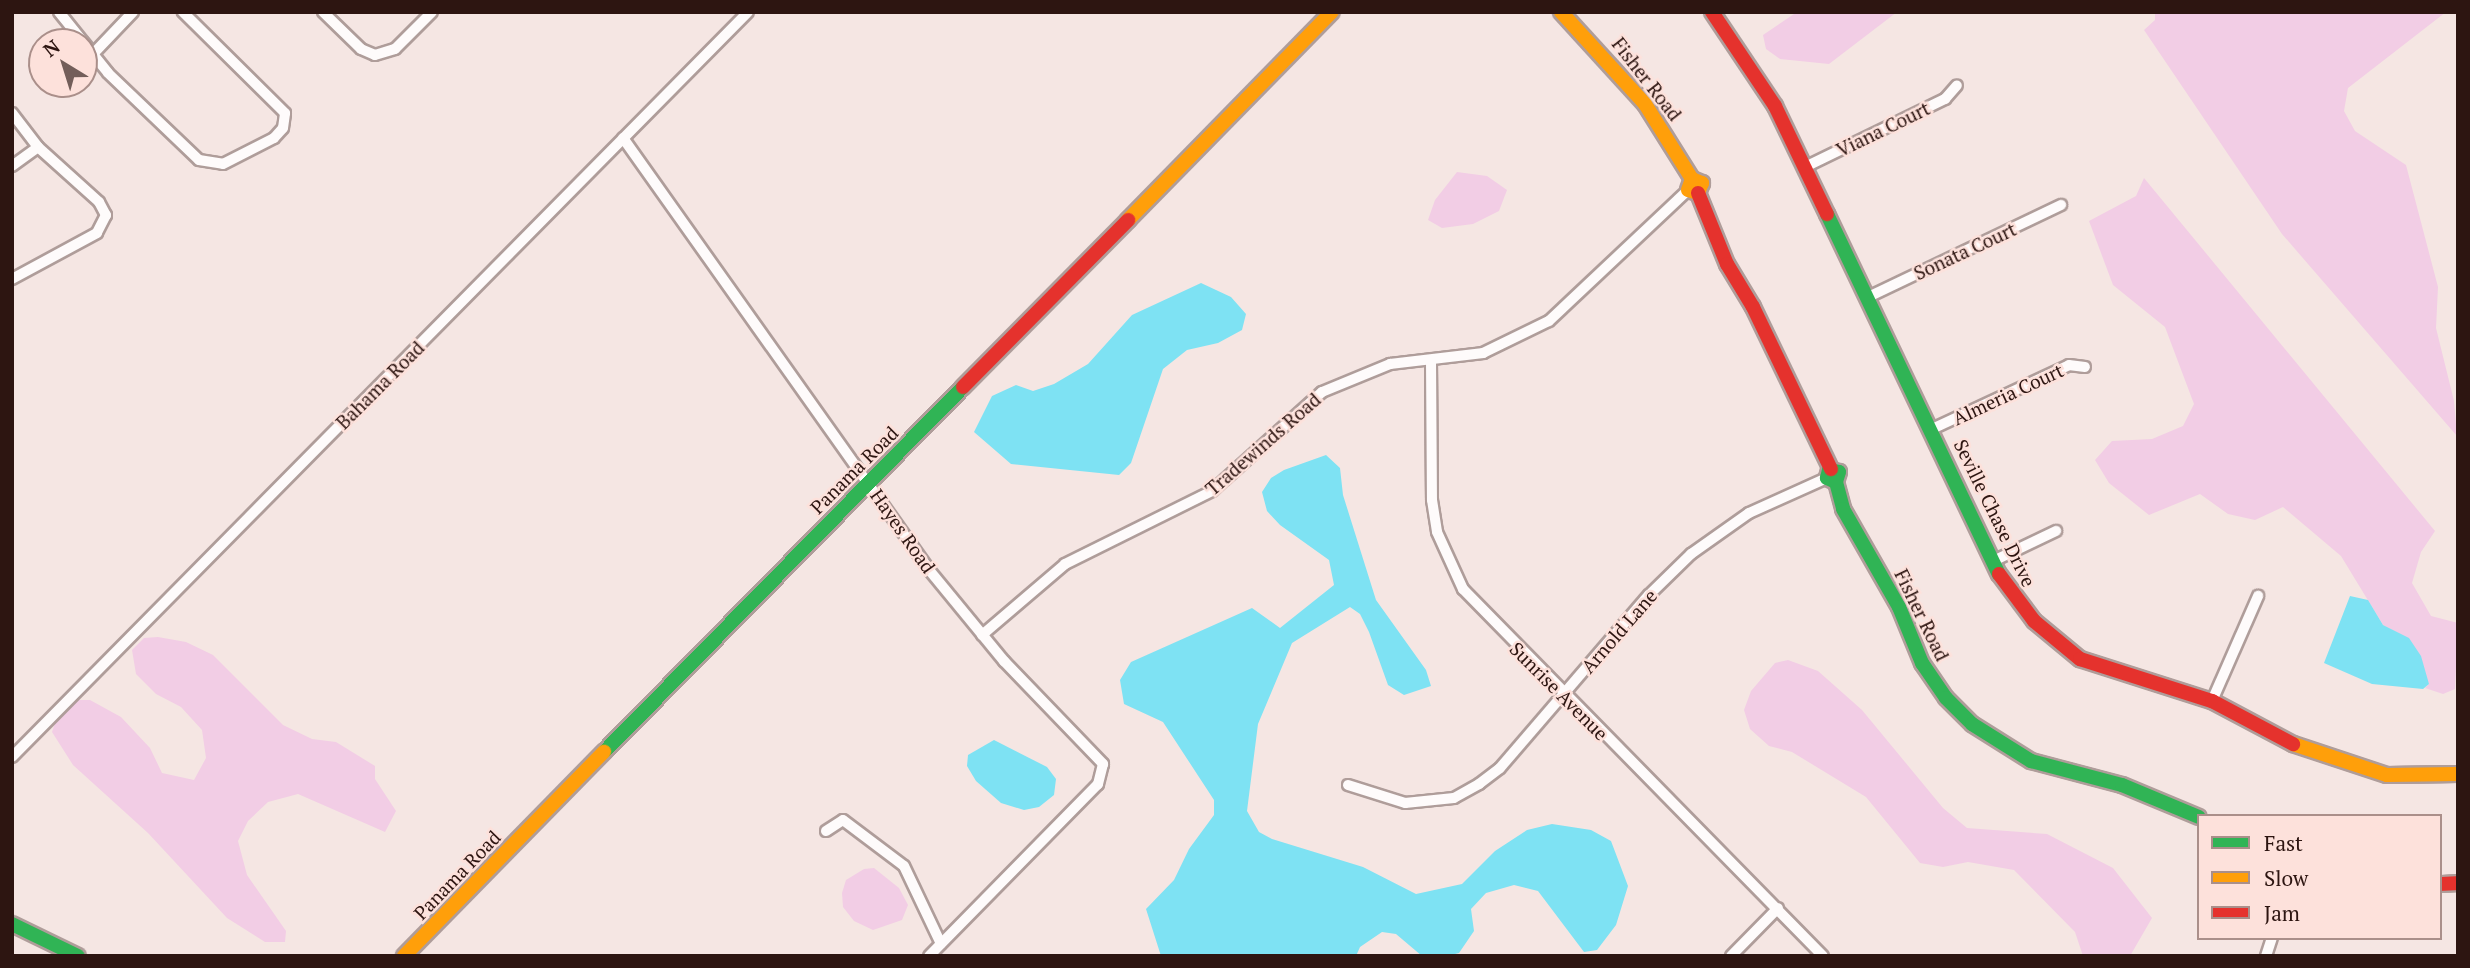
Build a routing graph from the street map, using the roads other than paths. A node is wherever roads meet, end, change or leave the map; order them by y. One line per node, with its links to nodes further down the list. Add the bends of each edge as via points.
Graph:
1 (59, 12): 10 (street)
2 (133, 12): 11 (street)
3 (183, 12): 12 (street, via 281,105 286,122 274,138 223,164 207,164)
4 (323, 12): 5 (street, via 361,49 375,55 395,49)
5 (432, 12)
6 (748, 12): 15 (street, Bahama Road)
7 (1332, 12): 27 (street, Panama Road)
8 (1561, 12): 19 (street, Fisher Road, via 1643,101)
9 (1712, 12): 18 (street, Seville Chase Drive, via 1758,74)
10 (72, 28)
11 (98, 49)
12 (98, 59)
13 (1957, 85): 18 (street, Viana Court, via 1945,99)
14 (12, 113): 16 (street)
15 (623, 138): 27 (street, Hayes Road); 34 (street, Bahama Road)
16 (38, 147): 17 (street); 21 (street, via 99,202 105,221 97,233)
17 (12, 166)
18 (1805, 167): 22 (street, Seville Chase Drive)
19 (1692, 187): 23 (street, Tradewinds Road, via 1549,321 1483,353); 26 (street, Fisher Road)
20 (2062, 205): 22 (street, Sonata Court)
21 (12, 279)
22 (1868, 297): 25 (street, Seville Chase Drive)
23 (1431, 361): 31 (street, Tradewinds Road, via 1390,364 1322,391 1212,491 1065,564); 32 (street, Sunrise Avenue, via 1432,500 1447,562 1480,612)
24 (2085, 367): 25 (street, Almeria Court, via 2070,365)
25 (1932, 429): 29 (street, Seville Chase Drive)
26 (1831, 476): 32 (street, Arnold Lane, via 1749,513 1691,554); 37 (street, Fisher Road, via 1858,540 1894,598 1922,663 1946,698 1972,724 2031,761 2122,785)
27 (869, 483): 31 (street, Hayes Road, via 930,571); 43 (street, Panama Road)
28 (2056, 531): 29 (street)
29 (1993, 561): 33 (street, Seville Chase Drive, via 2026,613 2080,659)
30 (2258, 596): 33 (street)
31 (982, 635): 41 (street, Hayes Road, via 1098,756 1105,770 1098,784)
32 (1562, 695): 36 (street, Arnold Lane, via 1500,768 1454,798 1405,803); 39 (street, Sunrise Avenue)
33 (2212, 701): 35 (street, Seville Chase Drive, via 2309,753 2348,767 2387,775)
34 (12, 757)
35 (2458, 774)
36 (1348, 785)
37 (2197, 816)
38 (827, 831): 41 (street, via 843,820 904,866)
39 (1779, 908): 45 (street); 46 (street, Sunrise Avenue)
40 (12, 925): 42 (street)
41 (941, 944): 44 (street)
42 (78, 956)
43 (404, 956)
44 (929, 956)
45 (1731, 956)
46 (1823, 956)

